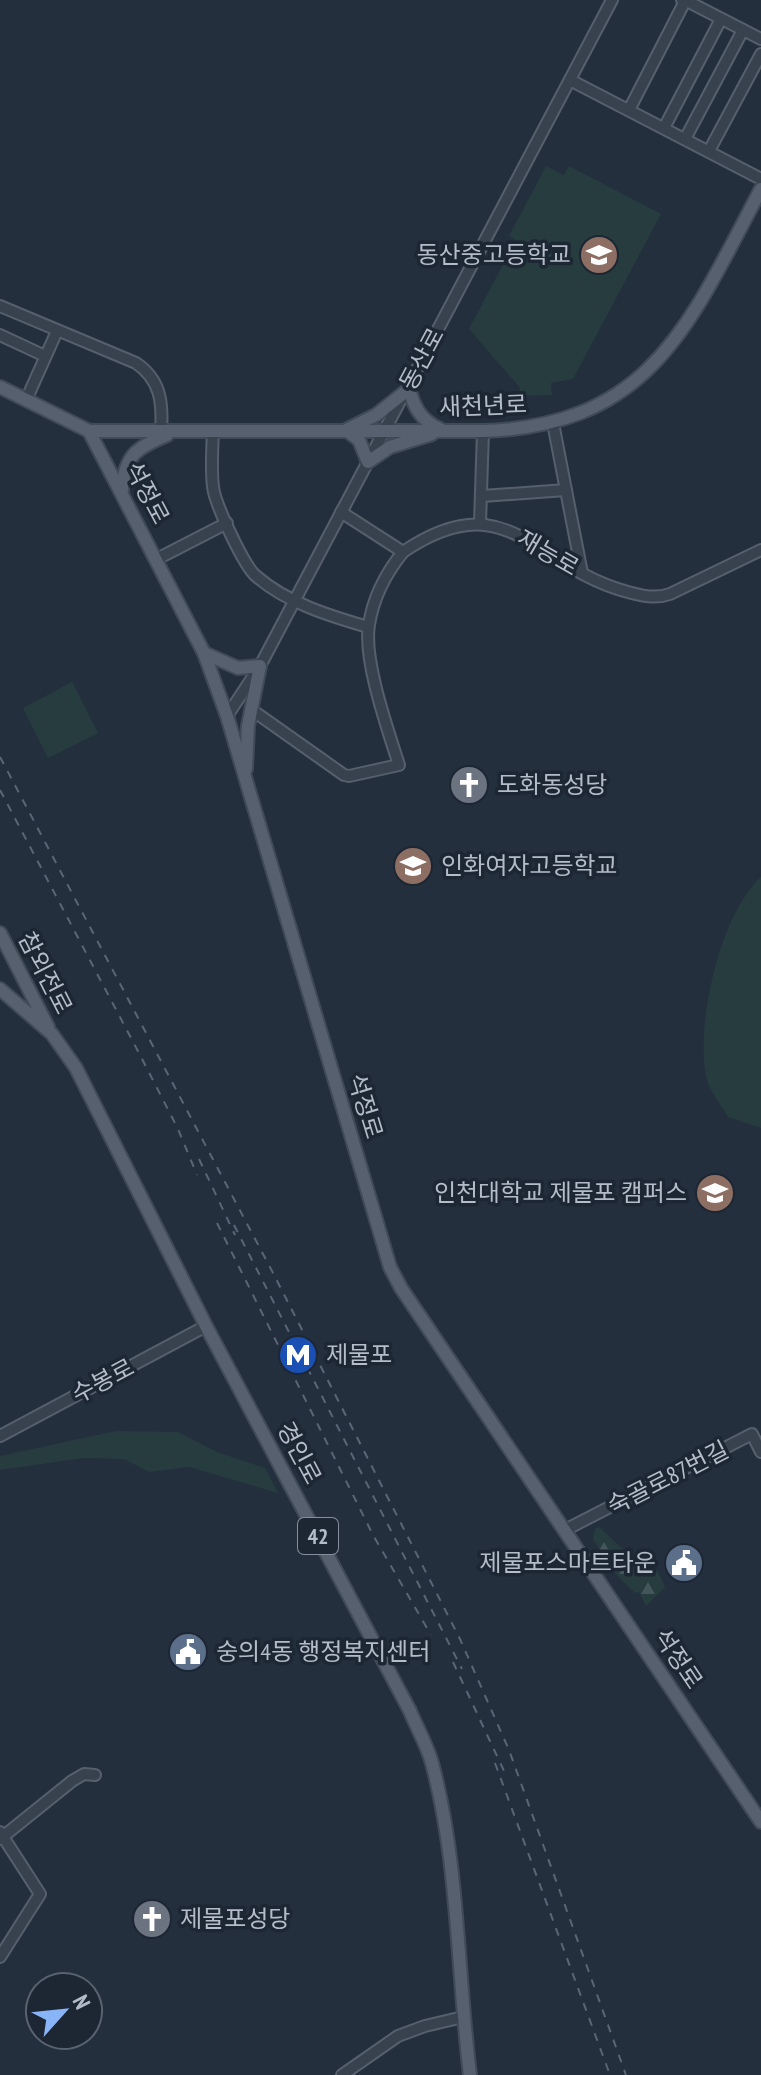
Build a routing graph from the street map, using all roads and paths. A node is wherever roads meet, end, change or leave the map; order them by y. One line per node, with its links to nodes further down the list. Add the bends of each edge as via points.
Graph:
1 (612, 0): 7 (street, 동산로)
2 (684, 0): 3 (street); 8 (street)
3 (721, 19): 4 (street); 9 (street)
4 (743, 30): 5 (street); 10 (street)
5 (761, 39)
6 (761, 54): 11 (street)
7 (570, 80): 8 (street); 19 (street, 동산로)
8 (629, 110): 9 (street)
9 (664, 128): 10 (street)
10 (685, 139): 11 (street)
11 (709, 151): 12 (street)
12 (761, 179)
13 (761, 189): 21 (main road, 새천년로, via 692,317 665,354 618,394)
14 (0, 306): 15 (street)
15 (57, 331): 17 (street); 27 (street, via 145,370 156,382)
16 (0, 335): 17 (street)
17 (45, 356): 20 (street)
18 (0, 387): 20 (main road)
19 (406, 389): 22 (main road, via 376,415); 23 (street, 동산로); 24 (main road, via 418,413)
20 (27, 398): 25 (main road)
21 (553, 423): 26 (main road, 새천년로); 30 (street)
22 (346, 430): 23 (main road, 새천년로); 28 (main road, 새천년로); 29 (main road, via 359,440)
23 (385, 430): 24 (main road, 새천년로); 29 (street, 동산로)
24 (443, 430): 26 (main road, 새천년로); 29 (main road, via 390,447)
25 (89, 431): 27 (main road, 새천년로); 31 (main road, 석정로)
26 (483, 431): 32 (street)
27 (167, 432): 28 (main road, 새천년로); 31 (main road, via 131,457)
28 (213, 432): 34 (street, via 213,486)
29 (368, 462): 33 (street, 동산로)
30 (566, 490): 32 (street); 39 (street)
31 (121, 493): 38 (main road, 석정로)
32 (482, 496): 35 (street)
33 (341, 512): 37 (street); 40 (street, 동산로)
34 (227, 523): 38 (street); 40 (street, via 250,570)
35 (480, 523): 37 (street, 재능로, via 439,531); 39 (street, 재능로, via 510,531)
36 (761, 550): 39 (street, 재능로, via 661,597 618,589)
37 (403, 552): 41 (street, via 385,577)
38 (157, 559): 42 (main road, 석정로)
39 (582, 573)
40 (295, 601): 41 (street); 43 (street, 동산로)
41 (368, 627): 44 (street, via 380,700 399,765 344,775)
42 (204, 653): 43 (main road, via 238,668); 45 (main road, 석정로)
43 (260, 666): 44 (main road); 45 (street, 동산로)
44 (252, 710): 46 (main road)
45 (227, 716): 46 (main road, 석정로)
46 (245, 784): 54 (main road, 석정로, via 390,1267)
47 (0, 933): 49 (main road, 참외전로)
48 (0, 989): 49 (main road, 경인로 / 42)
49 (52, 1034): 50 (main road, 경인로 / 42, via 76,1068)
50 (206, 1326): 52 (street, 수봉로); 59 (main road, 경인로 / 42, via 404,1698 431,1759 445,1822)
51 (756, 1431): 53 (street, 숙골로87번길); 54 (street, 숙골로87번길)
52 (0, 1436)
53 (761, 1452)
54 (565, 1530): 56 (main road, 석정로)
55 (95, 1775): 57 (street, via 72,1781)
56 (761, 1822)
57 (1, 1836): 58 (street, via 40,1894)
58 (0, 1957)
59 (463, 2017): 60 (street, via 398,2036); 61 (main road, 경인로 / 42)
60 (342, 2075)
61 (470, 2075)

